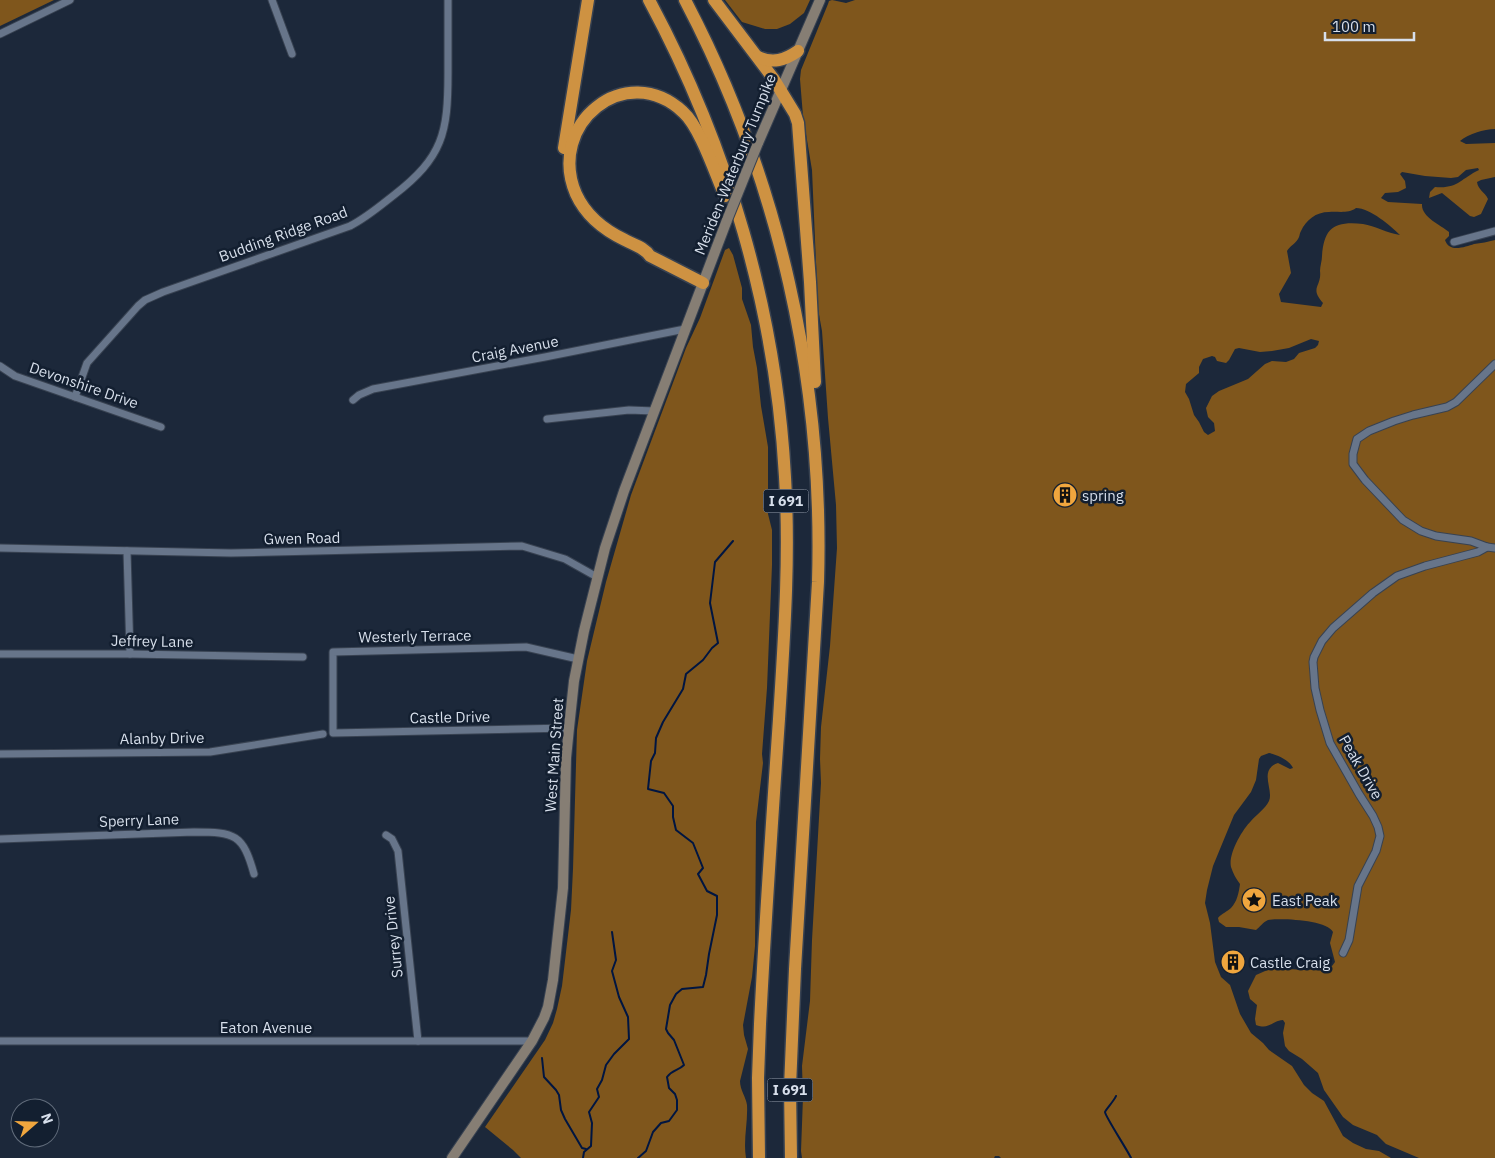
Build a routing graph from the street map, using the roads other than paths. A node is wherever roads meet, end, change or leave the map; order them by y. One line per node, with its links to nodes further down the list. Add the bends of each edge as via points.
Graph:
1 (70, 0): 9 (street)
2 (272, 0): 11 (street)
3 (448, 0): 23 (street, Budding Ridge Road, via 448,113 442,139 421,172 366,217 350,226 145,300 91,356)
4 (588, 0): 16 (highway, via 563,152 565,182 576,209 592,228 640,256)
5 (649, 0): 17 (highway, I 691, via 708,126 732,193)
6 (685, 0): 28 (highway, I 691, via 737,114 777,236 801,340)
7 (714, 0): 12 (highway)
8 (820, 0): 10 (main road, Meriden-Waterbury Turnpike)
9 (0, 34)
10 (798, 51): 12 (highway, via 776,62); 13 (main road, Meriden-Waterbury Turnpike)
11 (292, 54)
12 (758, 57): 13 (highway)
13 (781, 90): 18 (main road, Meriden-Waterbury Turnpike, bridge); 28 (highway, via 796,116 799,132 817,417)
14 (1495, 232): 15 (street)
15 (1454, 242)
16 (650, 256): 17 (highway, via 592,217 578,197 571,174 572,144 582,121 599,105 624,94 659,97 674,104 687,116 698,133); 18 (highway)
17 (750, 258): 50 (highway, I 691, via 777,394 787,540 785,627 759,1031)
18 (703, 283): 19 (main road, Meriden-Waterbury Turnpike)
19 (685, 329): 20 (main road, Meriden-Waterbury Turnpike); 24 (street, Craig Avenue, via 373,390)
20 (681, 340): 25 (main road, West Main Street)
21 (1495, 364): 29 (street, via 1456,402 1394,420 1369,431 1357,439 1352,454 1353,464 1365,480 1403,520 1436,536)
22 (0, 366): 23 (street, Devonshire Drive, via 15,376)
23 (75, 397): 27 (street, Devonshire Drive)
24 (353, 400)
25 (654, 411): 26 (street, via 628,410); 33 (main road, West Main Street)
26 (548, 419)
27 (161, 426)
28 (815, 447): 51 (highway, I 691, via 818,582 795,969 790,1087)
29 (1487, 547): 31 (street, Peak Drive); 45 (street, Peak Drive, via 1397,576 1334,628 1314,657 1315,688 1330,743 1380,831 1378,846 1358,886 1349,940)
30 (0, 548): 32 (street, Gwen Road)
31 (1495, 548)
32 (127, 551): 33 (street, Gwen Road, via 231,553 522,546 565,559); 35 (street)
33 (597, 577): 37 (main road, West Main Street)
34 (0, 654): 35 (street, Jeffrey Lane)
35 (130, 654): 36 (street, Jeffrey Lane)
36 (303, 657)
37 (578, 658): 38 (main road, West Main Street); 39 (street, Westerly Terrace, via 526,648 333,652)
38 (568, 728): 39 (street, Castle Drive); 48 (main road, West Main Street, via 560,923 548,1006)
39 (333, 733)
40 (323, 734): 41 (street, Alanby Drive, via 210,752)
41 (0, 754)
42 (386, 835): 47 (street, Surrey Drive, via 398,851)
43 (0, 839): 44 (street, Sperry Lane, via 222,833 237,838 246,848)
44 (254, 874)
45 (1342, 953)
46 (0, 1040): 47 (street, Eaton Avenue)
47 (418, 1041): 48 (street, Eaton Avenue)
48 (532, 1041): 49 (main road, West Main Street)
49 (452, 1158)
50 (758, 1158)
51 (791, 1158)

